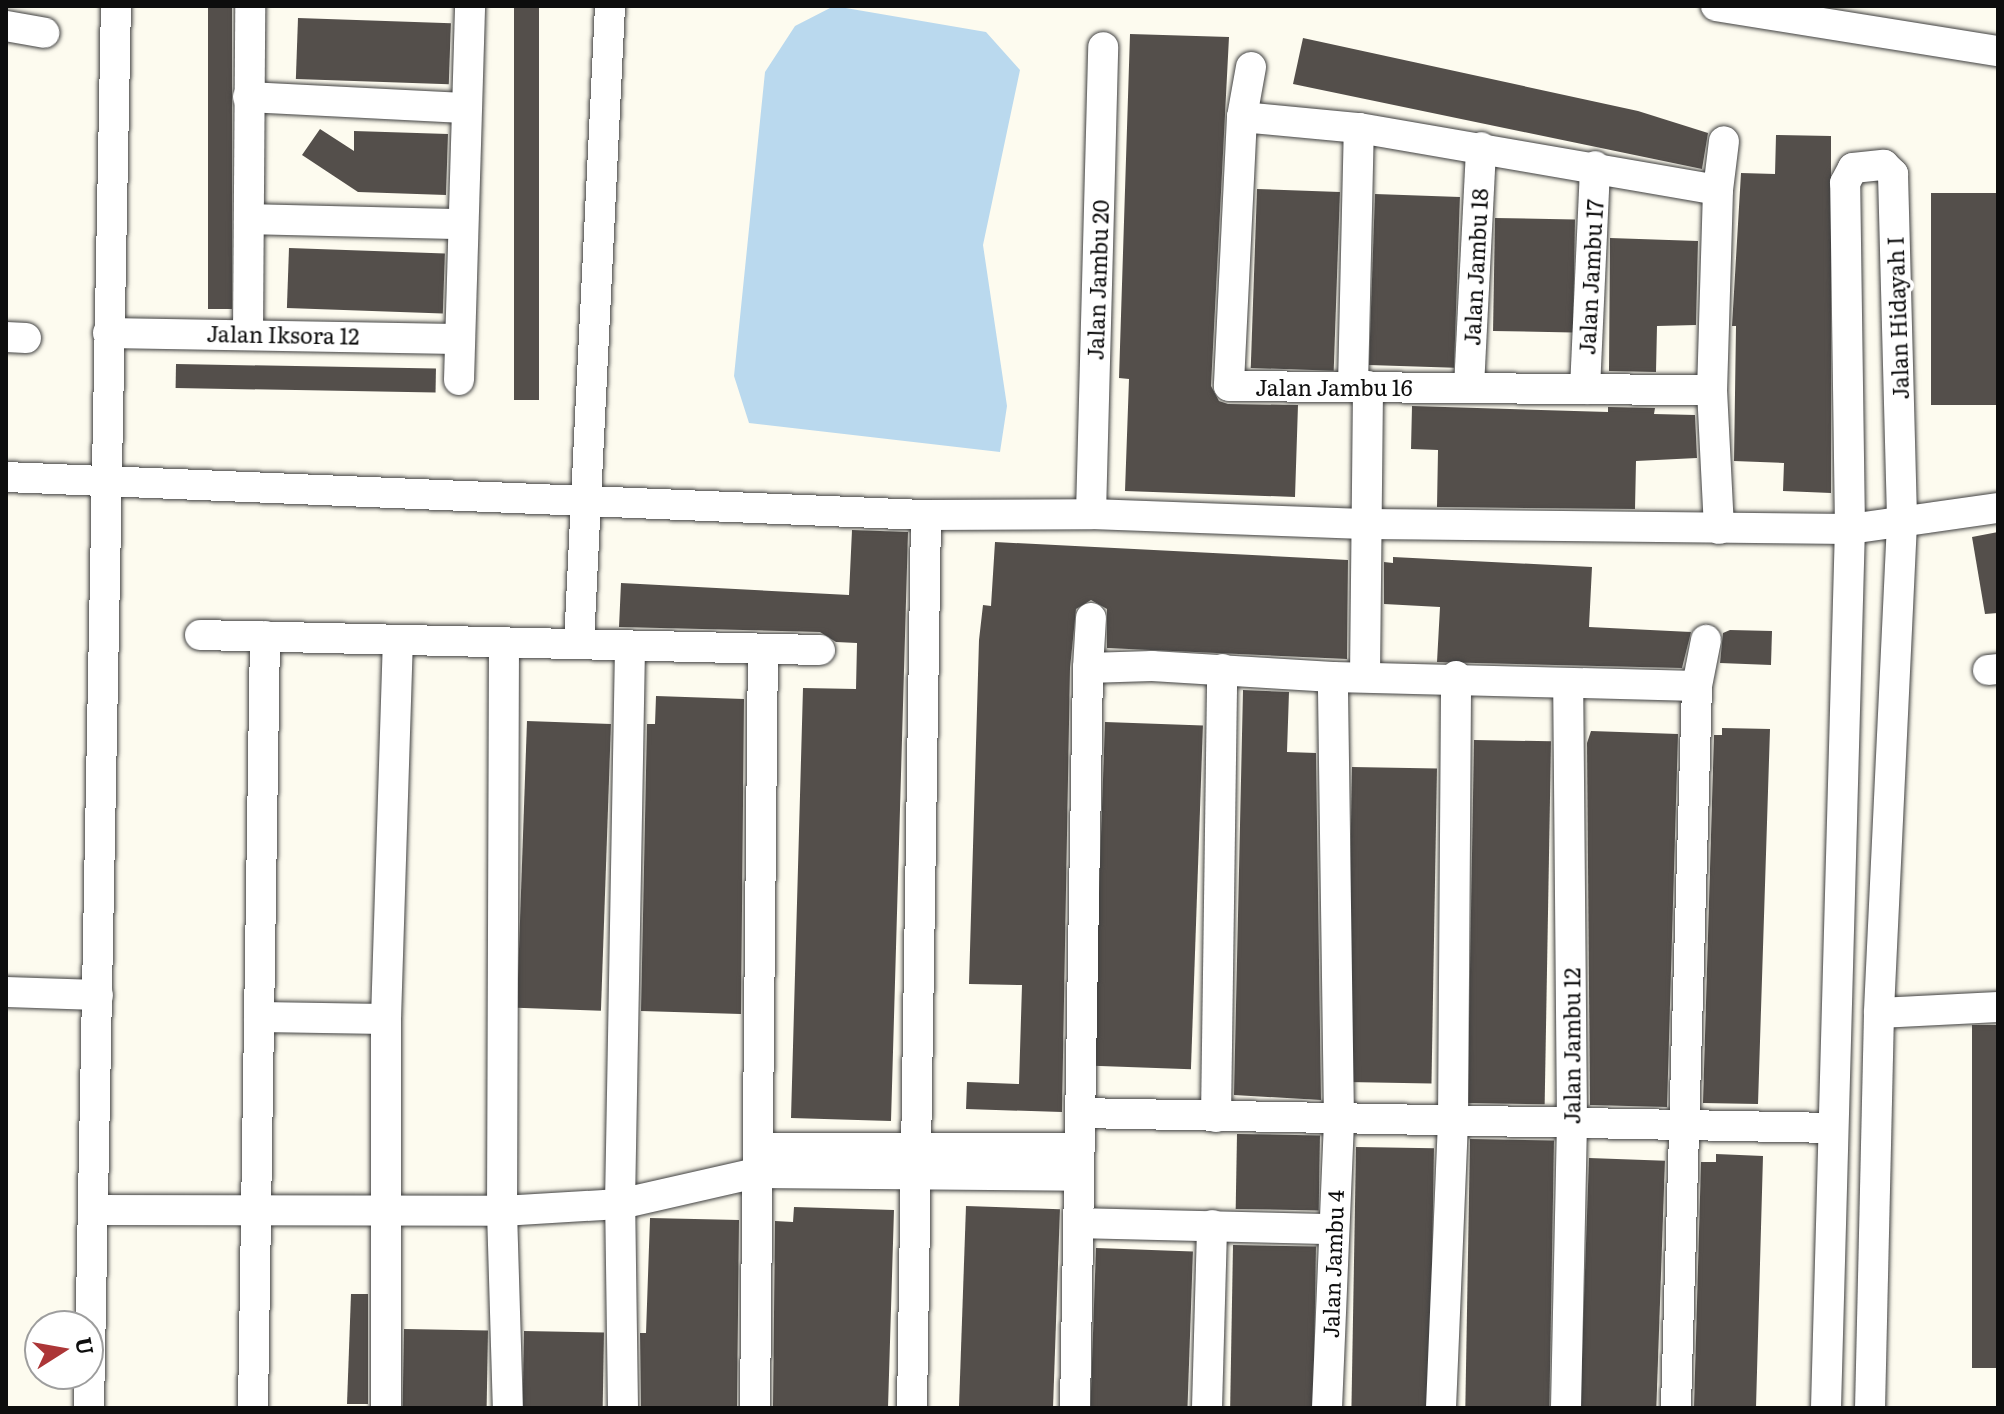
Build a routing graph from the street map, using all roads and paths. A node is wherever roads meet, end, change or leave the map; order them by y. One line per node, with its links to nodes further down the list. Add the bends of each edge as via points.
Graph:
1 (116, 6): 23 (street)
2 (250, 6): 12 (street)
3 (470, 6): 13 (street)
4 (610, 6): 32 (street)
5 (1716, 6): 6 (street)
6 (1876, 19): 10 (street)
7 (6, 26): 8 (street)
8 (44, 33)
9 (1103, 47): 34 (street, Jalan Jambu 20)
10 (1998, 51)
11 (1251, 67): 14 (street, Jalan Jambu 16)
12 (248, 97): 13 (street); 20 (street)
13 (464, 108): 21 (street)
14 (1242, 117): 15 (street); 26 (street, Jalan Jambu 16, via 1227,381 1237,388)
15 (1359, 128): 17 (street); 26 (street)
16 (1724, 141): 19 (street)
17 (1481, 147): 18 (street); 27 (street, Jalan Jambu 18)
18 (1595, 166): 19 (street); 28 (street, Jalan Jambu 17)
19 (1718, 190): 29 (street)
20 (249, 219): 21 (street); 22 (street)
21 (461, 224): 24 (street)
22 (248, 332): 23 (street, Jalan Iksora 12); 24 (street, Jalan Iksora 12)
23 (108, 333): 31 (street)
24 (457, 339): 25 (street)
25 (459, 380)
26 (1360, 386): 27 (street, Jalan Jambu 16); 37 (street)
27 (1469, 387): 28 (street, Jalan Jambu 16)
28 (1585, 389): 29 (street, Jalan Jambu 16)
29 (1712, 390): 38 (street)
30 (6, 477): 31 (street)
31 (108, 481): 32 (street); 58 (street)
32 (584, 499): 35 (street); 46 (street)
33 (1998, 508): 36 (street)
34 (1091, 514): 35 (street); 37 (street)
35 (926, 515): 71 (street)
36 (1902, 523): 39 (street); 39 (street, Jalan Hidayah I, via 1893,174 1884,165 1853,168 1845,183); 60 (street)
37 (1364, 524): 38 (street); 52 (street)
38 (1719, 529): 39 (street)
39 (1850, 529): 69 (street)
40 (1091, 618): 50 (street)
41 (200, 635): 42 (street)
42 (265, 636): 43 (street); 61 (street)
43 (398, 640): 45 (street); 62 (street)
44 (1706, 640): 56 (street)
45 (504, 643): 46 (street); 77 (street)
46 (579, 643): 47 (street)
47 (630, 647): 48 (street); 73 (street)
48 (763, 650): 49 (street); 70 (street)
49 (820, 650)
50 (1088, 668): 51 (street); 63 (street)
51 (1222, 669): 54 (street); 64 (street)
52 (1365, 676): 53 (street); 54 (street)
53 (1456, 676): 55 (street); 66 (street)
54 (1333, 677): 65 (street, Jalan Jambu 4)
55 (1568, 683): 56 (street); 67 (street, Jalan Jambu 12)
56 (1697, 686): 68 (street)
57 (6, 992): 58 (street)
58 (98, 995): 75 (street)
59 (1998, 1007): 60 (street)
60 (1879, 1013): 95 (street)
61 (259, 1017): 62 (street); 76 (street)
62 (386, 1019): 74 (street)
63 (1080, 1113): 64 (street); 72 (street)
64 (1216, 1117): 65 (street)
65 (1339, 1120): 66 (street); 80 (street, Jalan Jambu 4)
66 (1453, 1122): 67 (street); 91 (street)
67 (1572, 1124): 68 (street); 92 (street, Jalan Jambu 12)
68 (1682, 1126): 69 (street); 93 (street)
69 (1831, 1128): 94 (street)
70 (757, 1160): 71 (street); 73 (street); 86 (street)
71 (918, 1162): 72 (street); 87 (street)
72 (1079, 1162): 78 (street)
73 (620, 1204): 77 (street); 85 (street)
74 (387, 1209): 76 (street); 77 (street); 83 (street)
75 (93, 1210): 76 (street); 81 (street)
76 (256, 1211): 82 (street)
77 (502, 1211): 84 (street)
78 (1079, 1223): 79 (street); 88 (street)
79 (1212, 1225): 80 (street); 89 (street)
80 (1331, 1229): 90 (street, Jalan Jambu 4)
81 (89, 1408)
82 (253, 1408)
83 (386, 1408)
84 (508, 1408)
85 (623, 1408)
86 (755, 1408)
87 (912, 1408)
88 (1075, 1408)
89 (1207, 1408)
90 (1327, 1408)
91 (1441, 1408)
92 (1566, 1408)
93 (1676, 1408)
94 (1826, 1408)
95 (1870, 1408)

